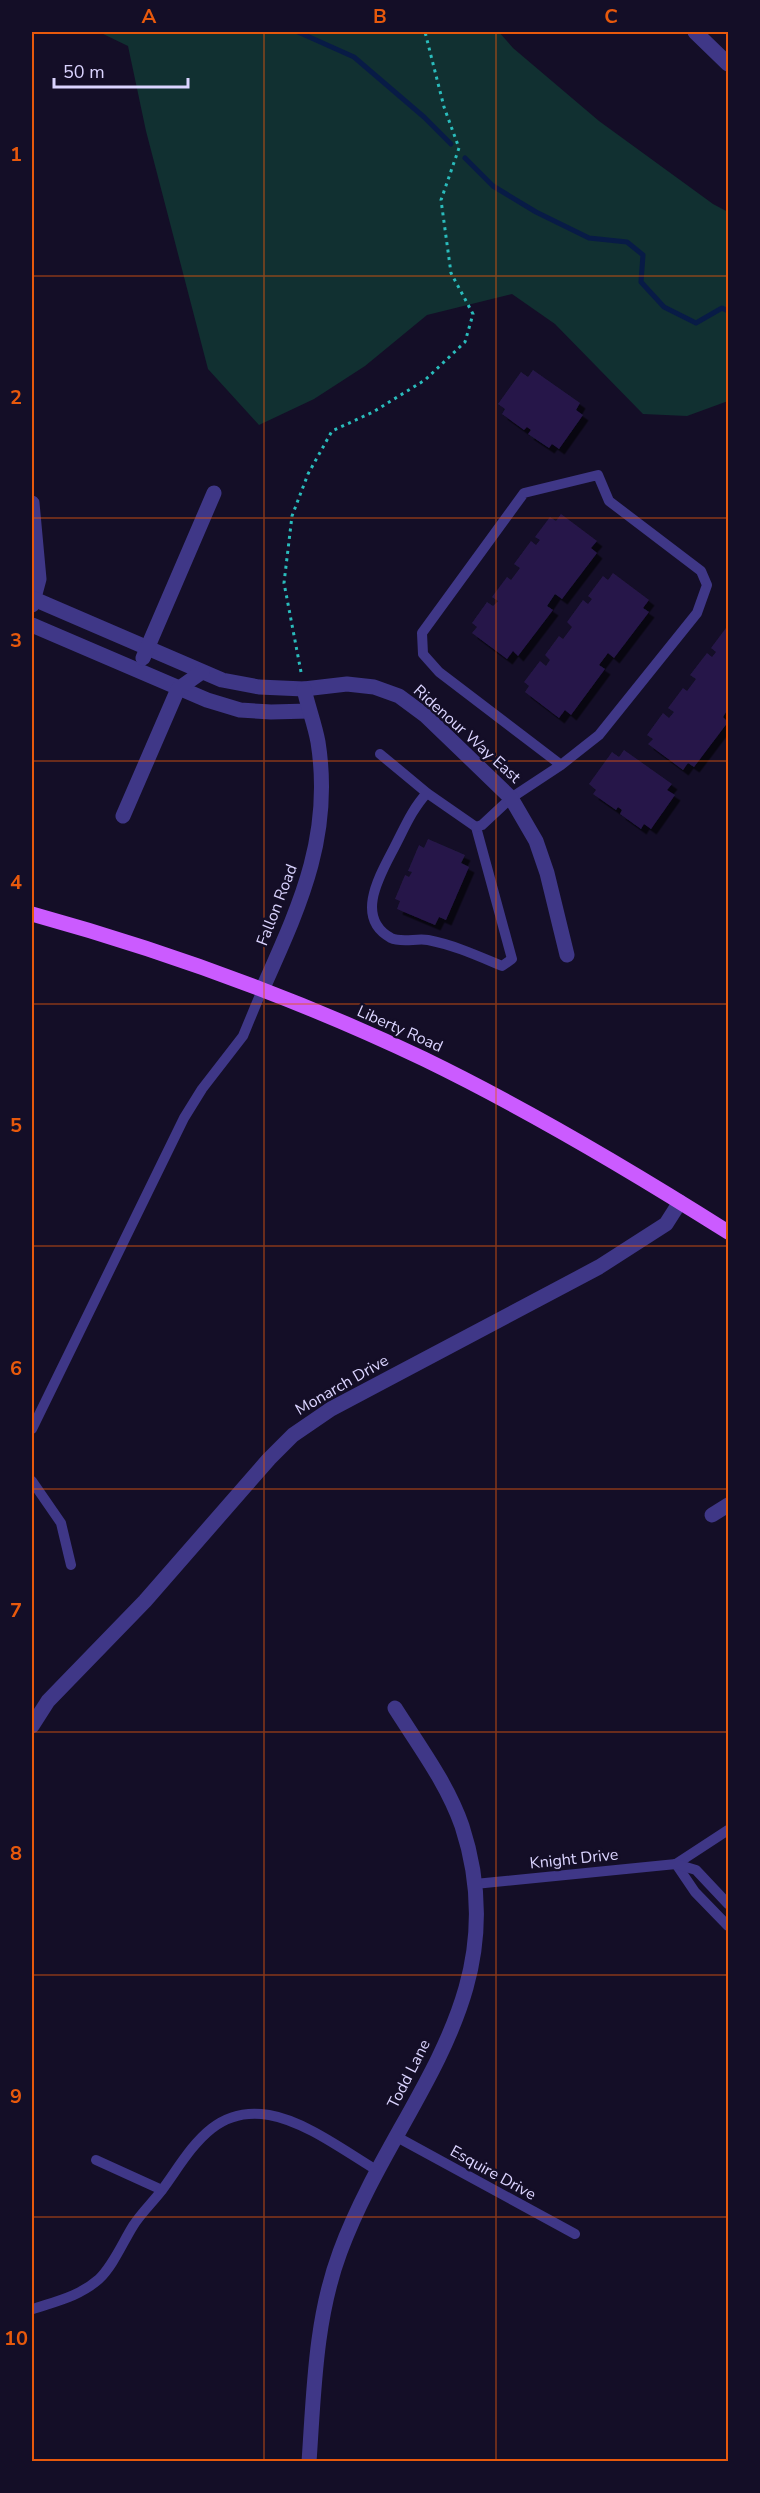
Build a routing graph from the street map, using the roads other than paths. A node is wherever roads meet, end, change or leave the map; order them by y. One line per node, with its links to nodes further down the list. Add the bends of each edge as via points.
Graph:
1 (695, 32): 2 (street)
2 (729, 64)
3 (214, 493): 7 (street)
4 (32, 503): 5 (street, via 39,579)
5 (33, 602): 7 (street, Ridenour Way East)
6 (32, 625): 8 (street)
7 (147, 649): 8 (street); 9 (street, Ridenour Way East)
8 (138, 669): 10 (street)
9 (202, 672): 10 (street); 11 (street, Ridenour Way East, via 259,687)
10 (178, 689): 12 (street, via 240,710); 17 (street)
11 (304, 689): 12 (street, Fallon Road); 16 (street, Ridenour Way East, via 347,684 374,687 399,696 426,716)
12 (309, 711): 21 (street, Fallon Road, via 318,742 322,800 314,858 300,903)
13 (380, 754): 15 (lane)
14 (561, 765): 14 (lane, via 439,672 423,654 422,633 524,493 598,475 609,501 701,571 707,585 697,613 599,735); 16 (lane)
15 (427, 793): 18 (lane); 18 (lane, via 415,806 374,887 372,910 378,929 393,939 424,939 454,946 502,966 512,959)
16 (511, 798): 18 (lane); 20 (street, Ridenour Way East, via 536,841)
17 (123, 816)
18 (477, 827)
19 (32, 914): 21 (main road, Liberty Road, via 164,954)
20 (567, 955)
21 (262, 990): 22 (main road, Liberty Road, via 460,1077); 24 (lane, via 243,1036 184,1118)
22 (680, 1202): 23 (main road, Liberty Road); 30 (street, Monarch Drive, via 666,1224 599,1267 330,1409 293,1435 145,1601 48,1701)
23 (729, 1232)
24 (32, 1429)
25 (32, 1481): 28 (lane, via 61,1523)
26 (729, 1505): 27 (street)
27 (712, 1515)
28 (71, 1565)
29 (395, 1708): 33 (street, Todd Lane, via 442,1780 461,1825)
30 (32, 1726)
31 (729, 1830): 32 (lane)
32 (676, 1864): 33 (lane, Knight Drive); 34 (lane, via 696,1870); 35 (lane, via 695,1892)
33 (475, 1884): 36 (street, Todd Lane, via 477,1915 469,1981 457,2018)
34 (729, 1904)
35 (729, 1926)
36 (397, 2137): 38 (street, Todd Lane); 40 (lane, Esquire Drive)
37 (96, 2160): 39 (lane)
38 (378, 2171): 39 (lane, via 294,2122 241,2113 214,2125 186,2152); 42 (street, Todd Lane, via 340,2249 327,2287 318,2340)
39 (162, 2190): 41 (lane, via 135,2222 101,2277 82,2293)
40 (575, 2235)
41 (33, 2309)
42 (309, 2462)

